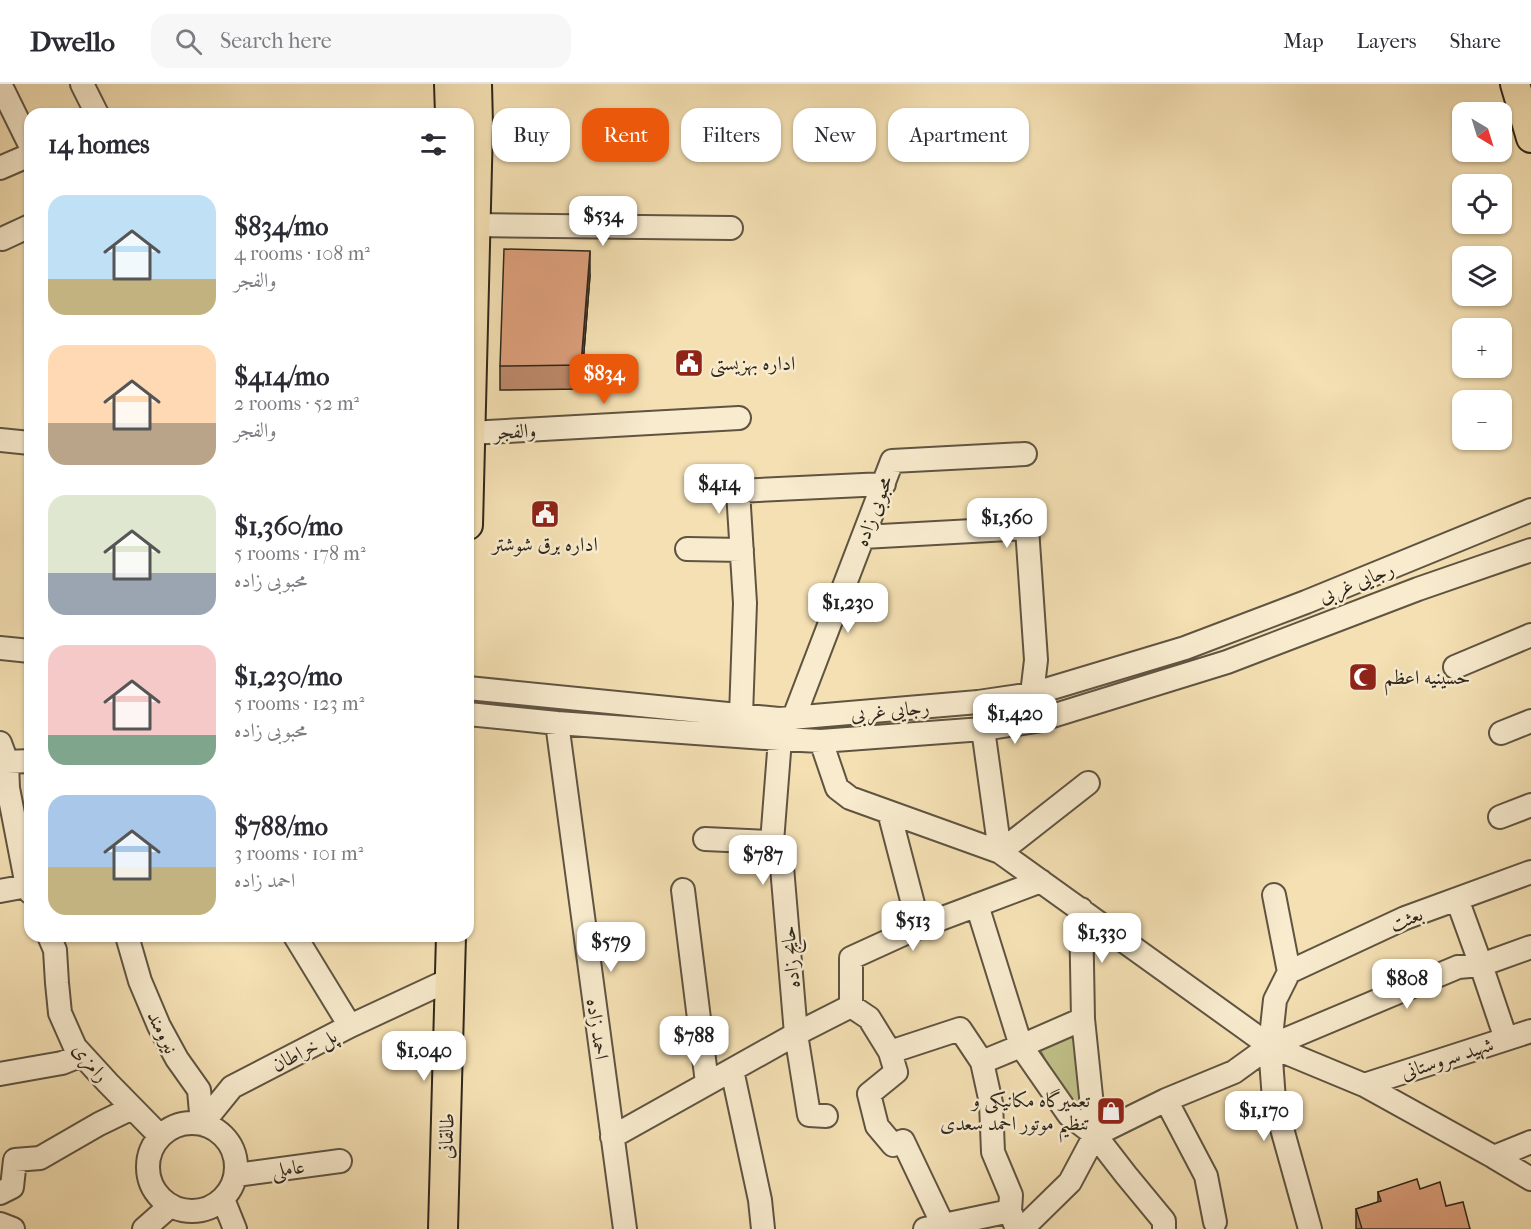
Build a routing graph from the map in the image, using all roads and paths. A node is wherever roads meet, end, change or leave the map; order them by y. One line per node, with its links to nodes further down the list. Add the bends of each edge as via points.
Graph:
1 (82, 84): 6 (street)
2 (450, 84): 7 (main road)
3 (477, 84): 12 (main road)
4 (1515, 84): 9 (main road)
5 (2, 94): 8 (street)
6 (94, 108)
7 (450, 108)
8 (24, 134)
9 (1531, 138)
10 (24, 158): 11 (street)
11 (0, 168)
12 (475, 225): 13 (street); 16 (main road)
13 (731, 228)
14 (24, 229): 15 (street)
15 (2, 239)
16 (474, 267)
17 (739, 418): 18 (street, والفجر)
18 (474, 433)
19 (0, 440): 20 (street)
20 (24, 442)
21 (1025, 454): 22 (street, محبوبی زاده, via 892,461)
22 (884, 484): 24 (street, محبوبی زاده); 26 (street, via 738,491)
23 (1531, 510): 33 (street, رجایی غربی, via 1185,648)
24 (863, 537): 33 (street, via 1027,528 1036,660); 36 (street, محبوبی زاده)
25 (687, 549): 26 (street)
26 (742, 550): 35 (street, via 745,603)
27 (1531, 550): 37 (street, رجایی غربی, via 1227,662)
28 (1531, 635): 31 (street)
29 (0, 648): 30 (street)
30 (24, 650)
31 (1455, 667)
32 (474, 689): 35 (street, رجایی غربی)
33 (1032, 694): 36 (street, رجایی غربی); 37 (street)
34 (474, 715): 39 (street, رجایی غربی)
35 (741, 715): 36 (street, رجایی غربی)
36 (794, 717)
37 (1036, 721): 40 (street, رجایی غربی)
38 (1531, 721): 41 (street)
39 (557, 723): 42 (street, رجایی غربی); 93 (street, احمد زاده)
40 (983, 729): 43 (street, رجایی غربی); 52 (street)
41 (1501, 733)
42 (780, 739): 43 (street, رجایی غربی); 51 (street, حایج زاده)
43 (821, 741): 48 (street, via 837,788 850,798)
44 (3, 752): 45 (street); 53 (street)
45 (24, 759)
46 (1088, 783): 52 (street)
47 (1531, 805): 49 (street)
48 (889, 812): 52 (street); 63 (street)
49 (1500, 817)
50 (705, 839): 51 (street)
51 (772, 842): 76 (street, حایج زاده, via 782,867)
52 (1000, 852): 55 (street)
53 (24, 865)
54 (1531, 872): 60 (street, بعثت)
55 (1041, 881): 61 (street); 62 (street)
56 (24, 889): 58 (street)
57 (684, 890): 85 (street)
58 (0, 891)
59 (1274, 895): 70 (street)
60 (1457, 899): 69 (street); 70 (street, بعثت, via 1405,918)
61 (977, 905): 63 (street); 78 (street)
62 (1081, 909): 73 (street); 79 (street)
63 (920, 927): 72 (street, via 851,958)
64 (52, 942): 81 (street, رامزی, via 60,1013)
65 (129, 942): 90 (street, نیرومند, via 159,1026 199,1090)
66 (299, 942): 74 (street)
67 (452, 942): 71 (main road, طالقانی)
68 (1531, 946): 69 (street)
69 (1481, 964): 77 (street); 79 (street, via 1458,967)
70 (1289, 972): 79 (street, via 1275,1000)
71 (451, 979): 74 (street, پل خراطان); 110 (main road, طالقانی)
72 (851, 1006): 76 (street); 80 (street, via 869,1017)
73 (1083, 1018): 78 (street); 91 (street)
74 (350, 1026): 90 (street, پل خراطان, via 232,1087)
75 (1531, 1031): 77 (street, شهید سروستانی)
76 (796, 1034): 83 (street); 89 (street, حایج زاده, via 809,1115)
77 (1506, 1039): 86 (street, شهید سروستانی)
78 (1020, 1046): 82 (street); 91 (street, via 1069,1115)
79 (1270, 1046): 86 (street); 87 (street, via 1234,1072); 114 (street, via 1274,1100)
80 (890, 1052): 82 (street, via 960,1029); 106 (street, via 896,1072 869,1094 877,1126 893,1144 903,1142)
81 (82, 1055): 84 (street, via 62,1063); 88 (street, رامزی)
82 (982, 1062): 104 (street, via 991,1103 993,1152 1011,1195)
83 (732, 1070): 85 (street); 112 (street)
84 (0, 1074)
85 (707, 1083): 93 (street)
86 (1364, 1085): 95 (street)
87 (1166, 1100): 91 (street); 103 (street, via 1206,1176)
88 (132, 1108): 92 (street, رامزی); 96 (street, via 40,1158)
89 (826, 1116)
90 (202, 1124): 92 (street, via 172,1127); 98 (street, via 215,1128 233,1148)
91 (1095, 1135): 104 (street, via 1070,1182); 113 (street, via 1164,1221)
92 (160, 1136): 102 (street, via 152,1147 148,1174 152,1187)
93 (612, 1137): 111 (street, احمد زاده)
94 (1531, 1142): 95 (street)
95 (1494, 1157): 99 (street)
96 (7, 1160): 100 (street, via 12,1187)
97 (340, 1161): 98 (street, عاملی)
98 (236, 1175): 101 (street)
99 (1531, 1179)
100 (0, 1193)
101 (223, 1199): 102 (street, via 198,1212); 109 (street)
102 (170, 1206): 108 (street)
103 (1215, 1222)
104 (1016, 1223): 106 (street)
105 (0, 1224): 107 (street)
106 (934, 1227)
107 (13, 1229)
108 (144, 1229)
109 (235, 1229)
110 (442, 1229)
111 (625, 1229)
112 (763, 1229)
113 (1164, 1229)
114 (1310, 1229)

